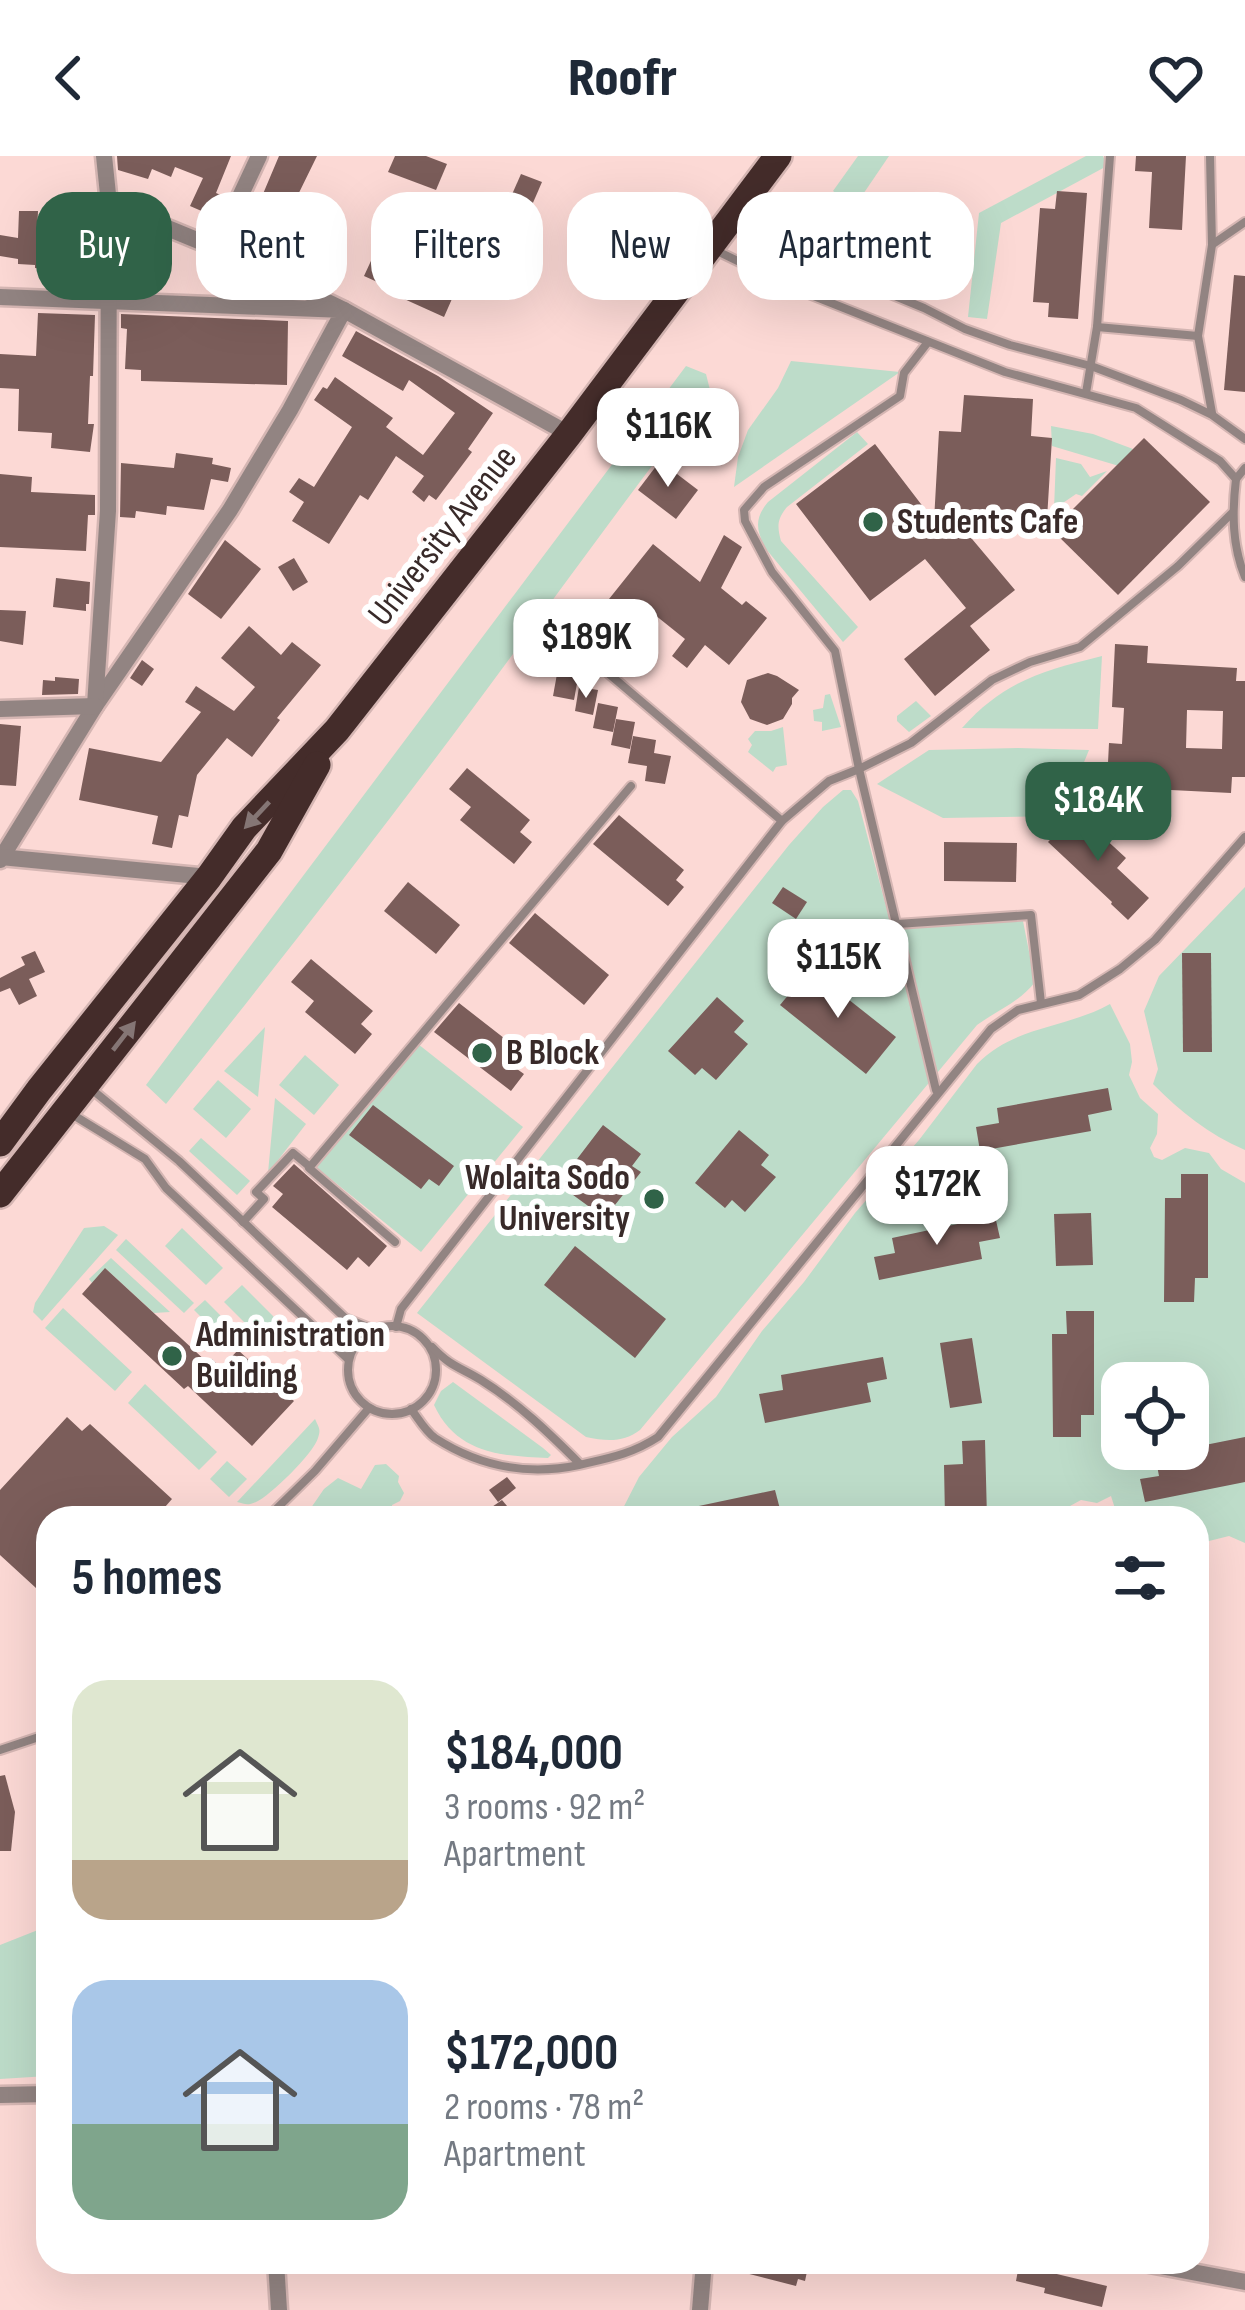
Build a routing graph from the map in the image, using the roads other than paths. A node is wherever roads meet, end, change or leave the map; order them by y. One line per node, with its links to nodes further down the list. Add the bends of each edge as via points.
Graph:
1 (104, 156): 6 (street)
2 (259, 156): 7 (street)
3 (778, 156): 8 (highway, University Avenue)
4 (1110, 156): 18 (lane)
5 (1210, 156): 11 (lane)
6 (108, 192)
7 (242, 192)
8 (731, 218): 10 (highway, University Avenue); 21 (lane, via 964,329)
9 (1245, 222): 11 (lane)
10 (713, 245)
11 (1212, 245): 19 (lane)
12 (713, 249): 20 (lane)
13 (0, 297): 16 (street)
14 (323, 300): 17 (street)
15 (671, 300): 24 (highway, University Avenue)
16 (107, 301): 17 (street); 31 (street, via 108,511)
17 (344, 310): 24 (street); 31 (street, via 230,510)
18 (1097, 327): 19 (lane); 21 (lane)
19 (1198, 336): 23 (lane)
20 (928, 342): 22 (lane); 34 (lane, via 904,373 900,396 764,487 744,510 772,572 835,651)
21 (1091, 366): 22 (lane); 23 (lane)
22 (1086, 393): 27 (lane, via 1136,407)
23 (1212, 415): 25 (lane)
24 (569, 434): 33 (highway, University Avenue)
25 (1245, 439)
26 (1245, 469): 27 (lane)
27 (1236, 479): 28 (lane)
28 (1232, 513): 29 (lane); 34 (lane, via 1080,647 992,680 911,743)
29 (1245, 577)
30 (562, 634): 36 (lane)
31 (95, 706): 32 (street); 38 (street)
32 (0, 710)
33 (337, 730): 39 (highway, University Avenue, one-way to 39); 42 (highway, University Avenue, one-way to 33, via 269,851)
34 (859, 770): 36 (lane, via 829,781); 40 (lane)
35 (632, 786): 46 (lane)
36 (782, 821): 50 (lane, via 401,1309)
37 (1245, 838): 41 (lane, via 1120,969 1079,995)
38 (1, 858): 39 (street)
39 (209, 877): 45 (highway, University Avenue)
40 (897, 924): 41 (lane, via 1031,916); 43 (lane)
41 (1041, 1003): 43 (lane, via 991,1028)
42 (86, 1084): 44 (highway, University Avenue); 48 (lane)
43 (937, 1092): 56 (lane, via 658,1437 624,1456)
44 (64, 1109): 47 (highway, University Avenue); 53 (lane, via 145,1159)
45 (0, 1143)
46 (310, 1167): 48 (lane, via 293,1153 256,1192 264,1199); 49 (lane)
47 (0, 1194)
48 (244, 1222): 51 (lane, via 345,1318)
49 (394, 1242)
50 (396, 1327): 51 (lane); 52 (lane)
51 (375, 1330): 53 (lane)
52 (425, 1340): 55 (lane, via 434,1381); 56 (lane, via 449,1366 534,1418)
53 (348, 1359): 54 (lane, via 353,1391)
54 (369, 1408): 55 (lane); 57 (lane)
55 (411, 1408): 56 (lane, via 430,1436 478,1459 526,1471)
56 (580, 1464)
57 (279, 1506)
58 (36, 1738): 59 (lane)
59 (0, 1750)
60 (36, 2094): 61 (street)
61 (0, 2095)
62 (277, 2274): 66 (street)
63 (703, 2274): 67 (street)
64 (1203, 2274): 65 (street)
65 (1245, 2282)
66 (278, 2310)
67 (700, 2310)

